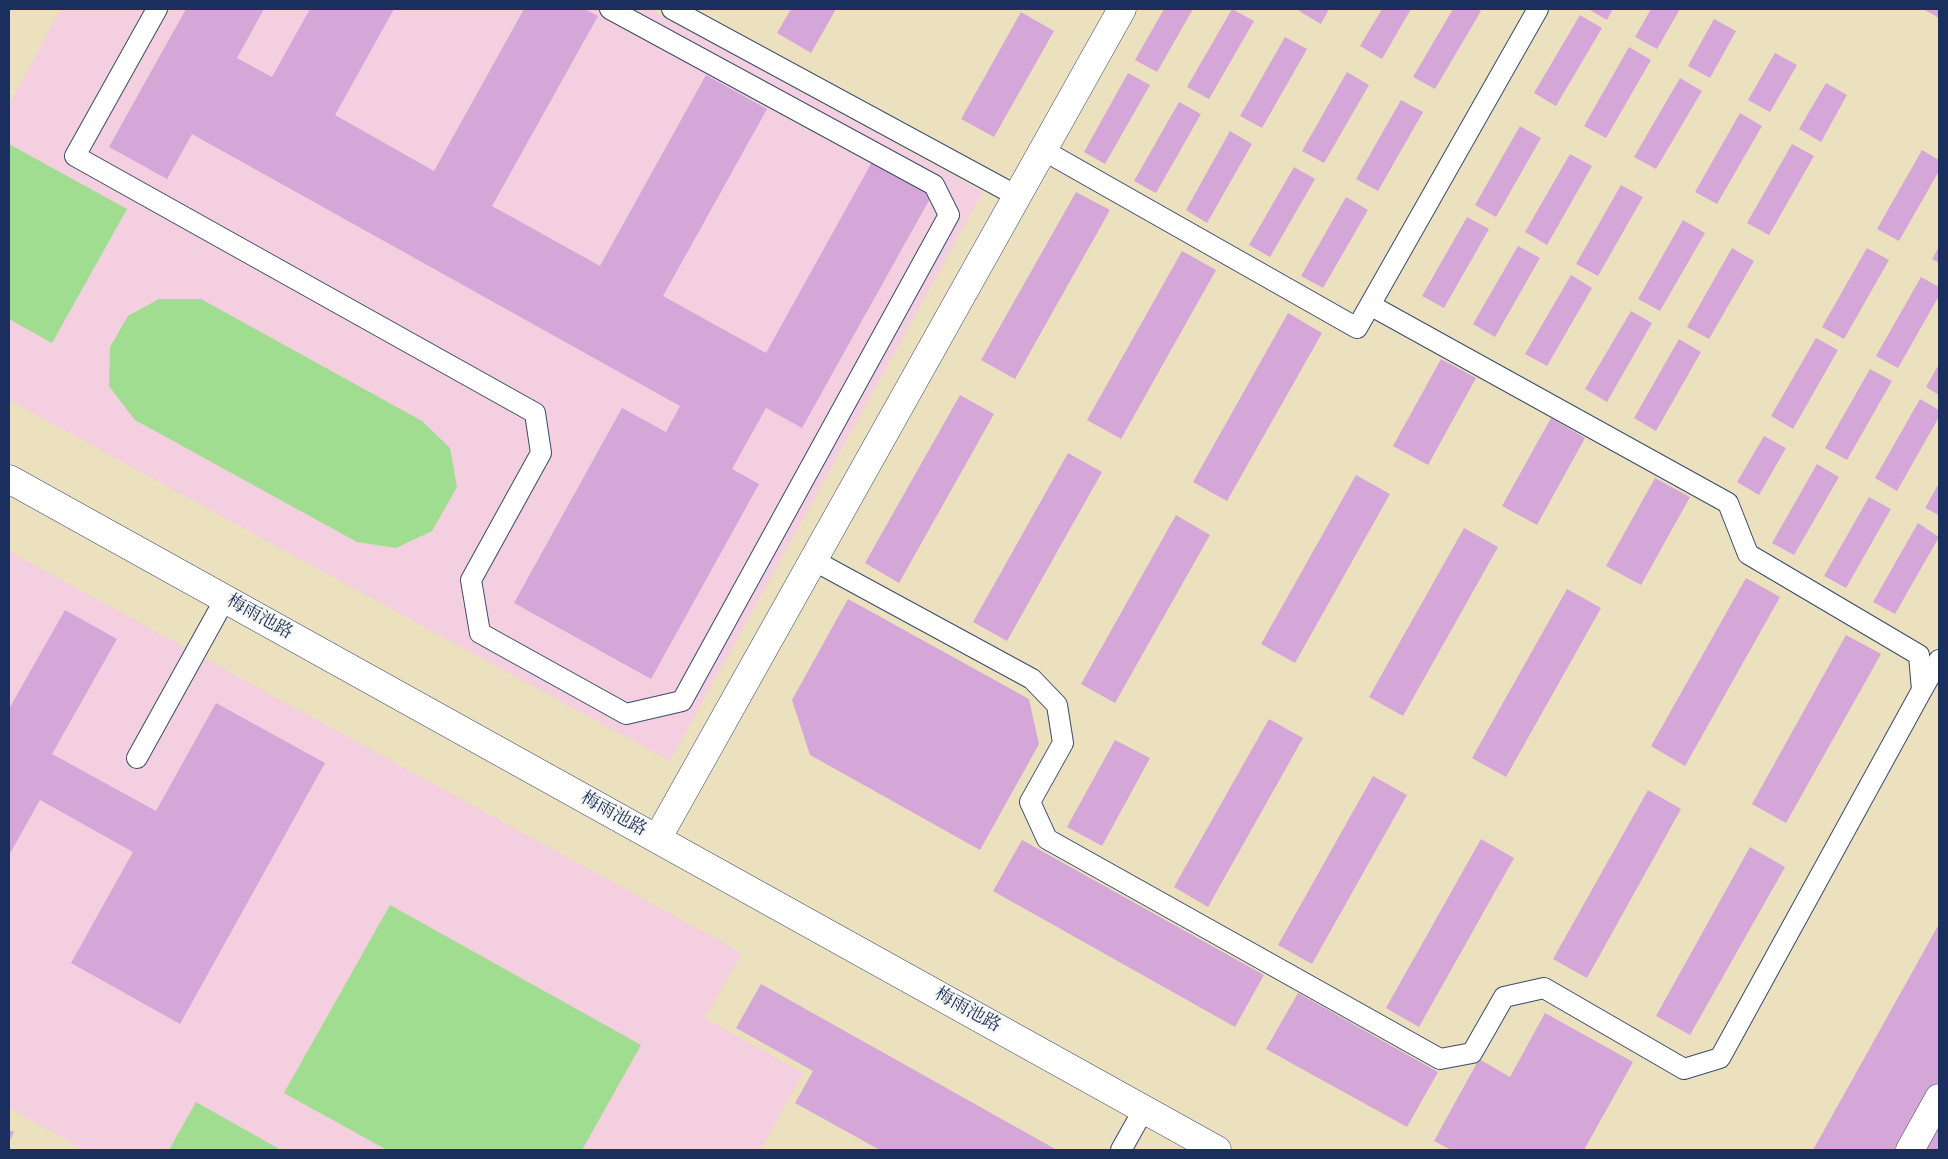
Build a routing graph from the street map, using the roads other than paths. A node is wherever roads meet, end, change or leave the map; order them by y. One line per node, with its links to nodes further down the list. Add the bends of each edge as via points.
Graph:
1 (157, 9): 2 (lane, via 75,156 535,413 541,453 471,580 480,633 626,714 682,701 949,215 934,185)
2 (610, 9)
3 (672, 9): 7 (lane)
4 (1122, 9): 6 (street)
5 (1538, 9): 8 (lane)
6 (1043, 150): 7 (street); 8 (lane, via 1357,328)
7 (1017, 196): 10 (street)
8 (1370, 305): 13 (lane, via 1728,503 1748,554 1919,654)
9 (9, 479): 11 (street, 梅雨池路)
10 (813, 560): 13 (lane, via 1032,679 1057,704 1063,743 1030,802 1047,839 1440,1059 1472,1053 1504,997 1544,988 1684,1068 1720,1058); 15 (street)
11 (225, 599): 14 (lane); 15 (street, 梅雨池路)
12 (1939, 660): 13 (lane)
13 (1922, 690)
14 (137, 758)
15 (656, 839): 17 (street, 梅雨池路)
16 (1939, 1098): 20 (street)
17 (1144, 1109): 18 (lane); 19 (street, 梅雨池路)
18 (1121, 1150)
19 (1217, 1150)
20 (1910, 1150)

